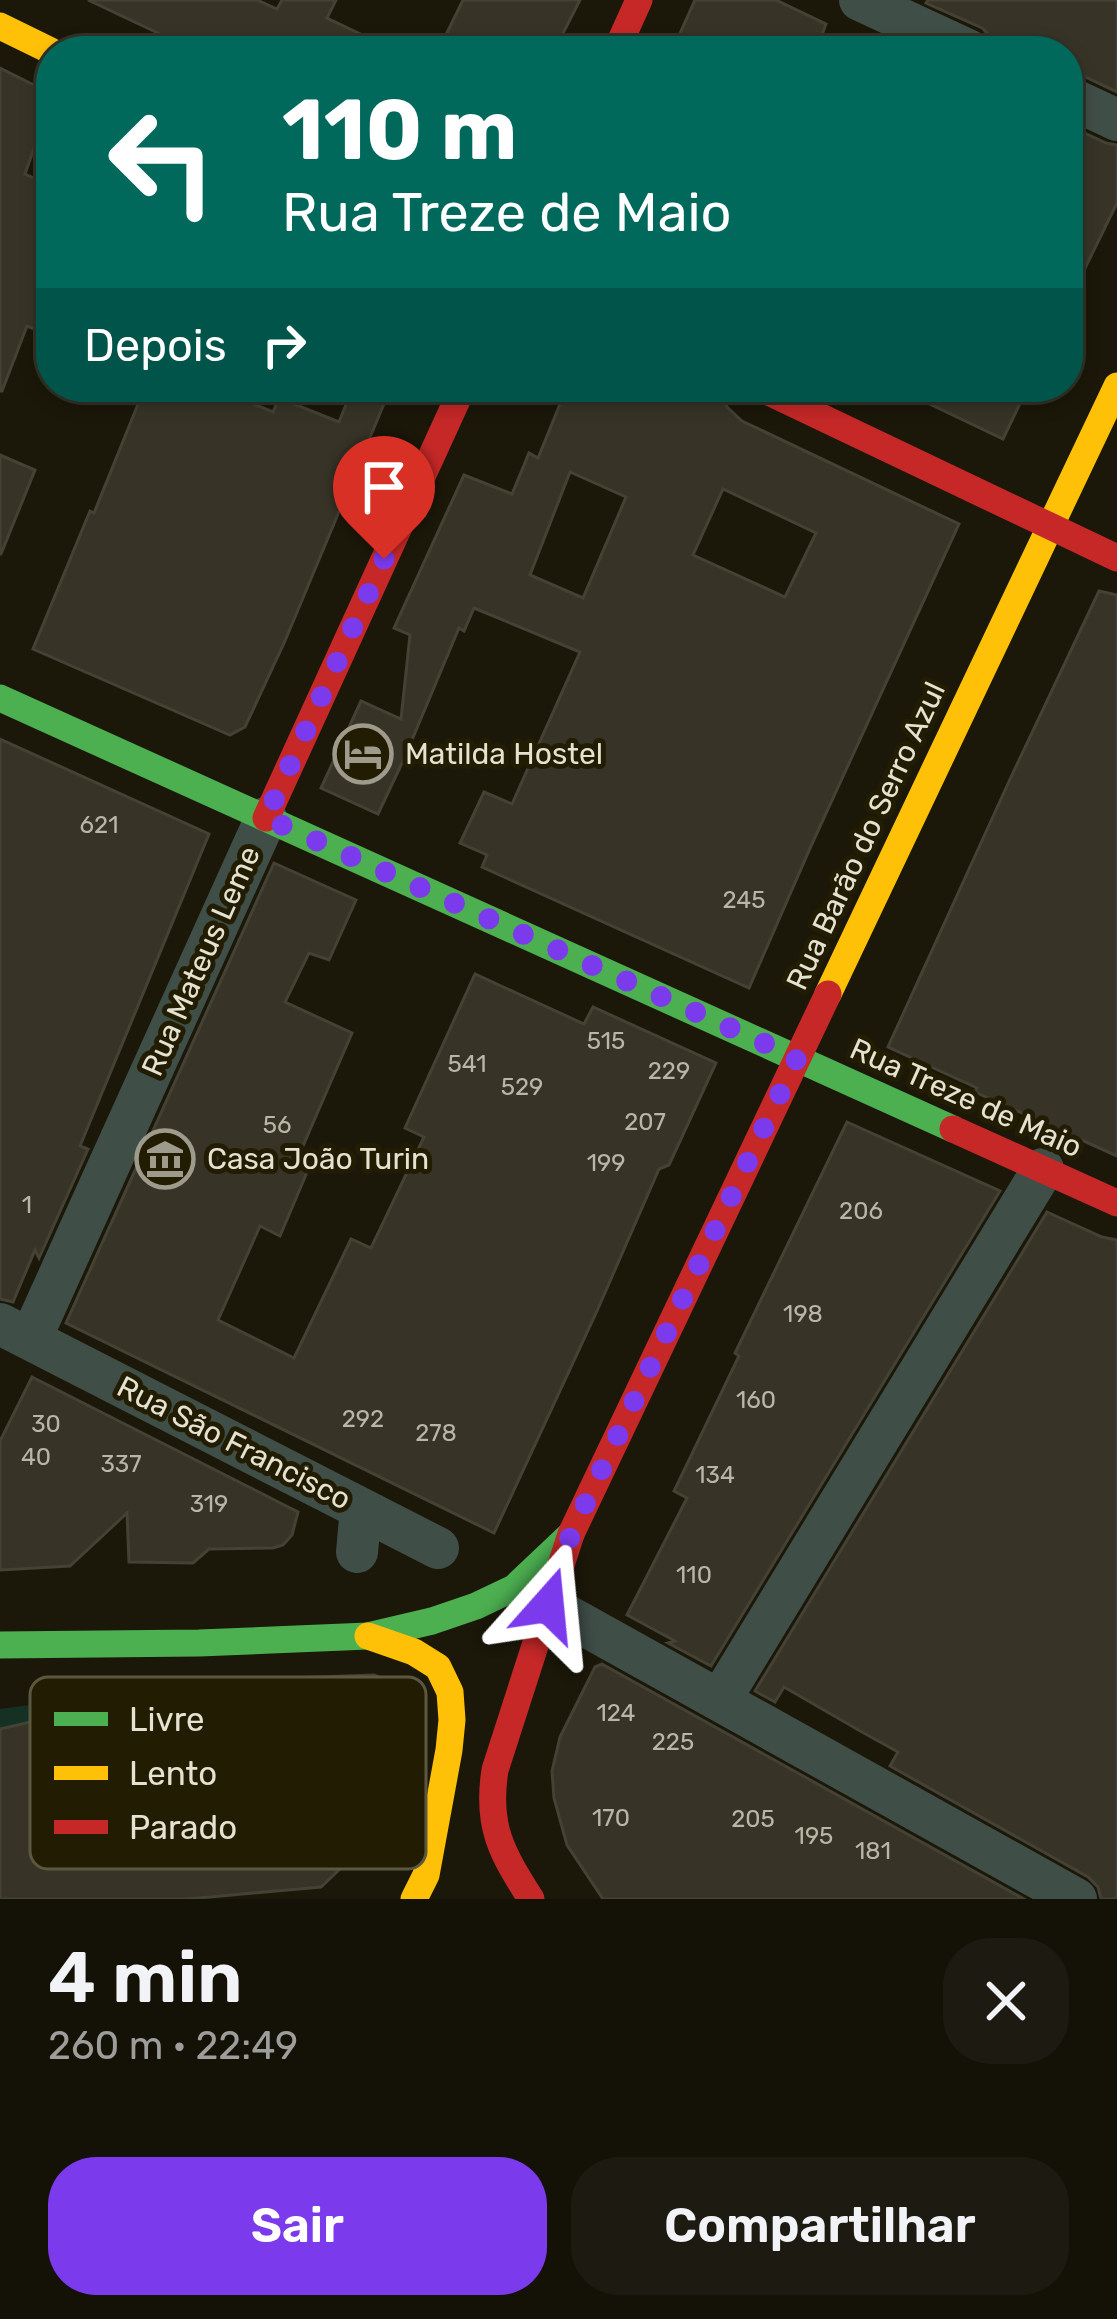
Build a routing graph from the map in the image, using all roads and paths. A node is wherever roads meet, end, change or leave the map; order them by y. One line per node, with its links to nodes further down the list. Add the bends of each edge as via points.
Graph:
1 (639, 0): 4 (main road)
2 (860, 0): 5 (street)
3 (0, 26): 6 (main road)
4 (623, 36)
5 (938, 36)
6 (36, 43)
7 (1083, 104): 8 (street)
8 (1117, 120)
9 (1117, 386): 12 (main road, Rua Barão do Serro Azul)
10 (456, 402): 15 (main road, Rua Mateus Leme)
11 (790, 402): 12 (main road)
12 (1050, 526): 13 (main road); 16 (main road, Rua Barão do Serro Azul)
13 (1117, 558)
14 (0, 698): 15 (main road, Rua Treze de Maio)
15 (266, 818): 16 (main road, Rua Treze de Maio); 19 (street, Rua Mateus Leme)
16 (797, 1058): 17 (main road, Rua Treze de Maio); 21 (main road, Rua Barão do Serro Azul)
17 (1043, 1169): 18 (main road, Rua Treze de Maio); 27 (street)
18 (1117, 1203)
19 (10, 1340): 20 (street, Rua São Francisco)
20 (362, 1509): 22 (street, Rua São Francisco); 23 (street)
21 (571, 1534): 24 (main road, Rua Barão do Serro Azul); 25 (main road, via 514,1588)
22 (438, 1548)
23 (357, 1552)
24 (548, 1605): 27 (street); 28 (main road, Rua Barão do Serro Azul, via 489,1798)
25 (368, 1636): 26 (main road); 29 (main road, via 438,1667 450,1692)
26 (0, 1645)
27 (730, 1682): 31 (street)
28 (501, 1852): 29 (main road); 30 (main road)
29 (441, 1872)
30 (532, 1899)
31 (1076, 1899)

